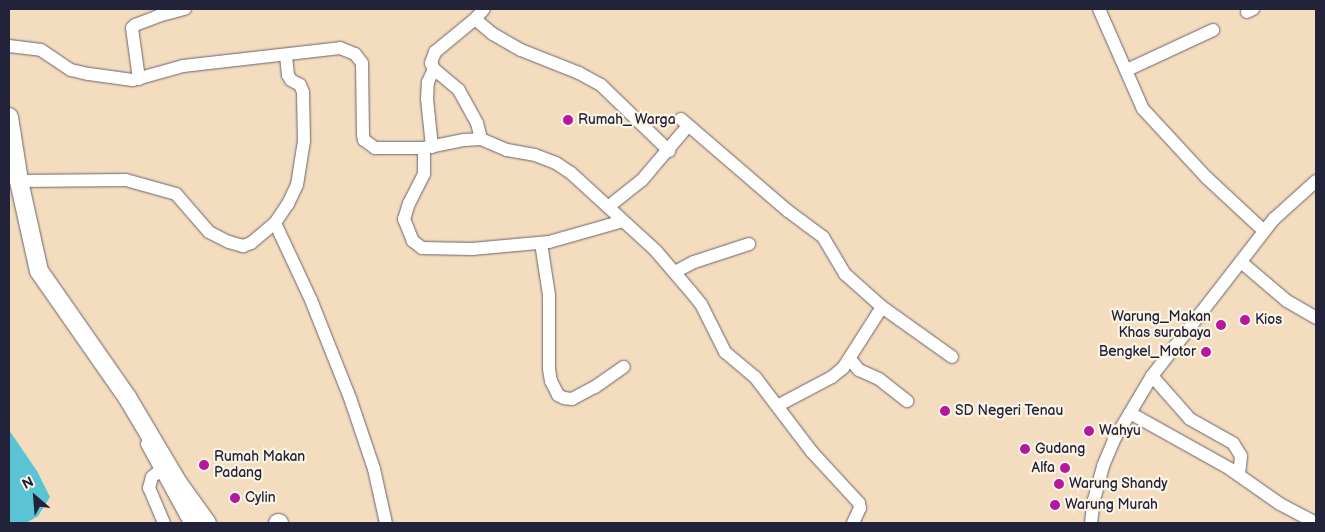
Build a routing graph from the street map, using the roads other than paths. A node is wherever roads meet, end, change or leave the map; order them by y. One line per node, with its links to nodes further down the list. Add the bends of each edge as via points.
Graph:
1 (185, 9): 10 (street, via 158,16 132,28)
2 (484, 9): 4 (street)
3 (1099, 9): 9 (street)
4 (475, 19): 8 (street, via 435,52 431,63); 14 (street, via 521,50 601,85)
5 (1213, 30): 9 (street)
6 (9, 46): 10 (street, via 42,50 64,66 89,74)
7 (286, 56): 10 (street, via 183,66); 13 (street, via 340,48 355,54 363,70 364,140 375,148); 19 (street, via 288,75 303,92 304,141 297,185)
8 (434, 69): 12 (street, via 459,90 477,123); 13 (street, via 428,82)
9 (1127, 70): 20 (street, via 1137,98 1155,124)
10 (140, 79)
11 (9, 117): 15 (highway)
12 (481, 139): 13 (street); 17 (street, via 507,150 550,160 571,173)
13 (428, 147): 21 (street, via 424,174 404,219 417,245 432,250)
14 (669, 150): 17 (street, via 642,180); 25 (street, via 685,123 823,237 846,274)
15 (19, 181): 19 (street, via 126,180 176,194 209,232 243,246); 34 (highway, via 39,271 127,397)
16 (1316, 181): 20 (street)
17 (608, 206): 18 (street)
18 (623, 221): 21 (street); 24 (street)
19 (275, 223): 39 (street, via 347,388 374,469)
20 (1264, 231): 23 (street)
21 (541, 243): 29 (street, via 549,295 548,370 554,388 561,397 572,399)
22 (749, 244): 24 (street, via 694,262)
23 (1241, 262): 26 (street, via 1287,301); 30 (street)
24 (675, 272): 32 (street, via 701,304 725,352 755,377)
25 (882, 307): 27 (street); 28 (street)
26 (1316, 318)
27 (952, 357)
28 (850, 359): 31 (street, via 859,370); 32 (street, via 832,377)
29 (624, 367)
30 (1152, 376): 33 (street); 35 (street, via 1190,419 1232,443 1241,456)
31 (907, 400)
32 (778, 405): 40 (street, via 812,452 859,503 860,508)
33 (1130, 413): 35 (street); 41 (street, via 1115,438 1099,479)
34 (163, 467): 36 (street, via 152,477 149,488); 37 (street); 38 (highway)
35 (1239, 475): 42 (street, via 1280,504)
36 (164, 523)
37 (190, 523)
38 (207, 523)
39 (386, 523)
40 (852, 523)
41 (1091, 523)
42 (1316, 523)

